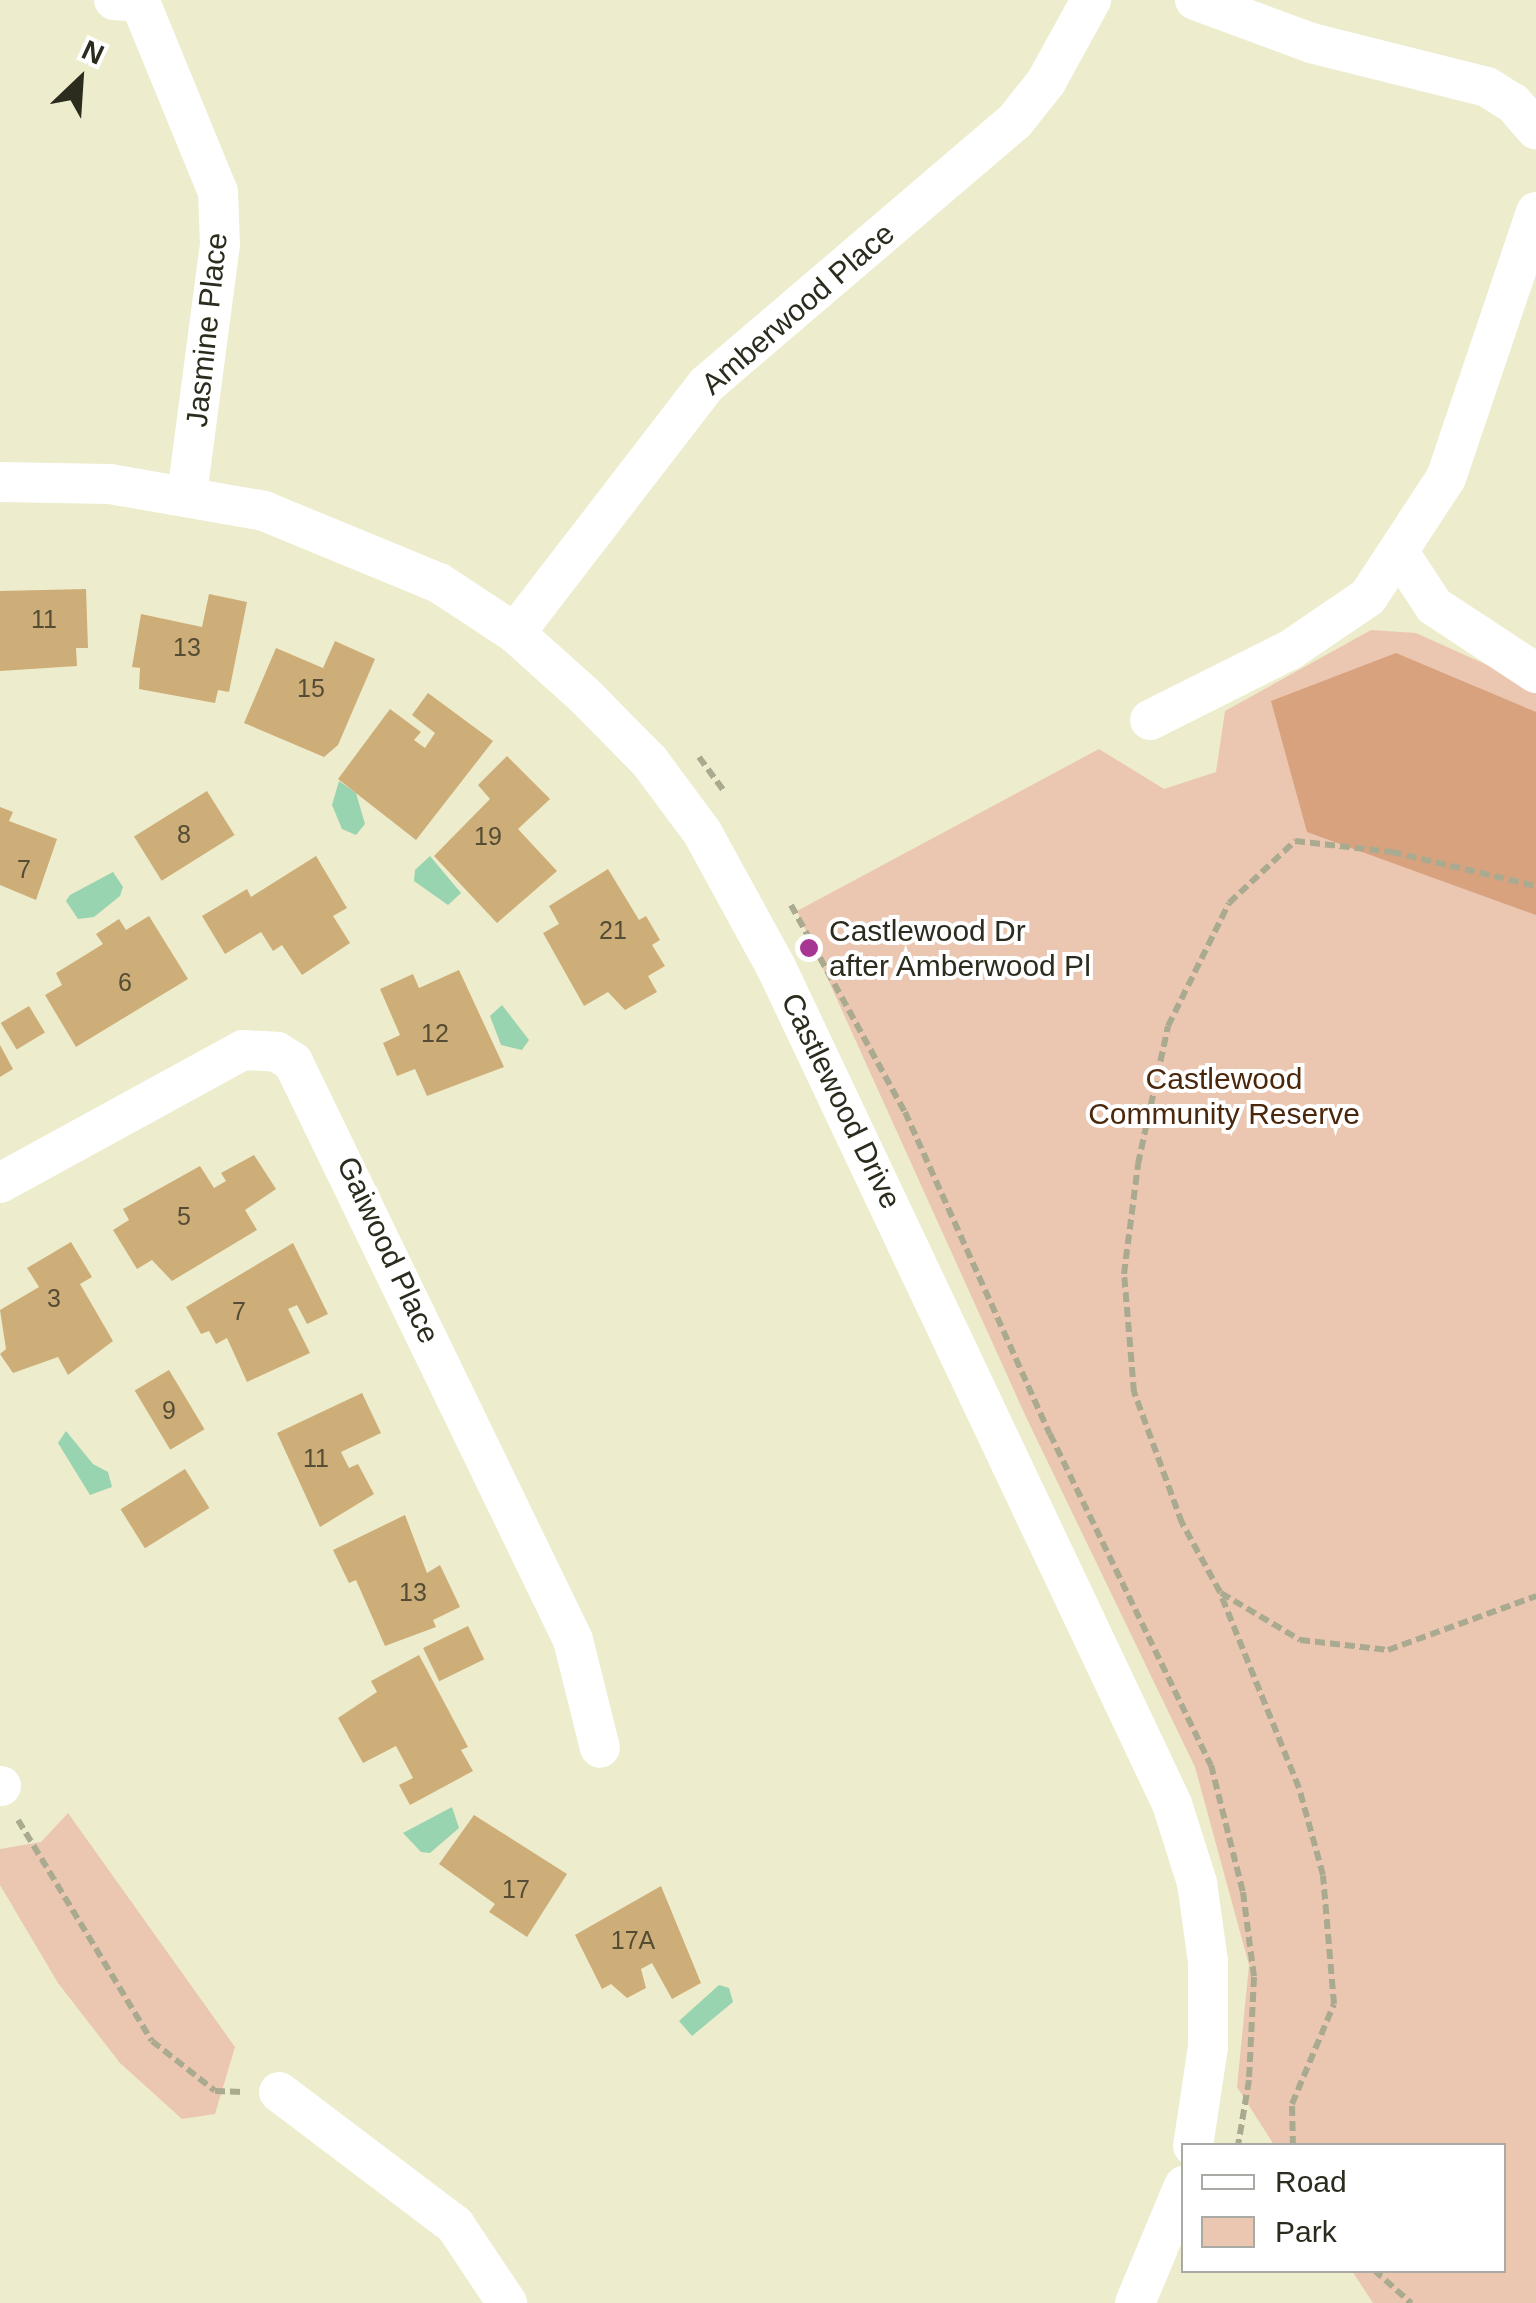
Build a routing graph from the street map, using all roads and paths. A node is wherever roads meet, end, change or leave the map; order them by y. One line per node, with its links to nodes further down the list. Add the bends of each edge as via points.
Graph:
1 (1091, 0): 9 (street, Amberwood Place, via 1016,121 706,384)
2 (1195, 0): 4 (street, via 1311,44 1486,87 1514,102)
3 (127, 1): 7 (street, Jasmine Place, via 218,192 220,244)
4 (1536, 129)
5 (1536, 212): 8 (street, via 1446,478)
6 (0, 482): 7 (street, Castlewood Drive)
7 (188, 494): 9 (street, Castlewood Drive, via 264,511 352,542 438,583)
8 (1400, 554): 10 (street, via 1434,606); 11 (street, via 1368,597 1338,621)
9 (515, 633): 19 (street, Castlewood Drive, via 650,762 702,832 776,966 1138,1723 1198,1883 1208,1961 1208,2047)
10 (1536, 673)
11 (1150, 720)
12 (1536, 886): 14 (path, via 1392,852 1295,841 1229,903 1168,1026 1138,1164 1124,1274 1134,1392 1182,1523)
13 (0, 1183): 16 (street, Gaiwood Place, via 243,1050 277,1052 294,1062 572,1640)
14 (1220, 1592): 15 (path, via 1300,1640 1388,1650); 20 (path, via 1300,1788 1324,1875 1334,2004 1297,2088)
15 (1536, 1596)
16 (600, 1748)
17 (0, 1786): 18 (path, via 152,2040 215,2091)
18 (279, 2092): 23 (street, via 455,2224)
19 (1193, 2143)
20 (1294, 2143)
21 (1181, 2193): 24 (street)
22 (1377, 2273): 25 (path)
23 (507, 2303)
24 (1136, 2303)
25 (1410, 2303)

